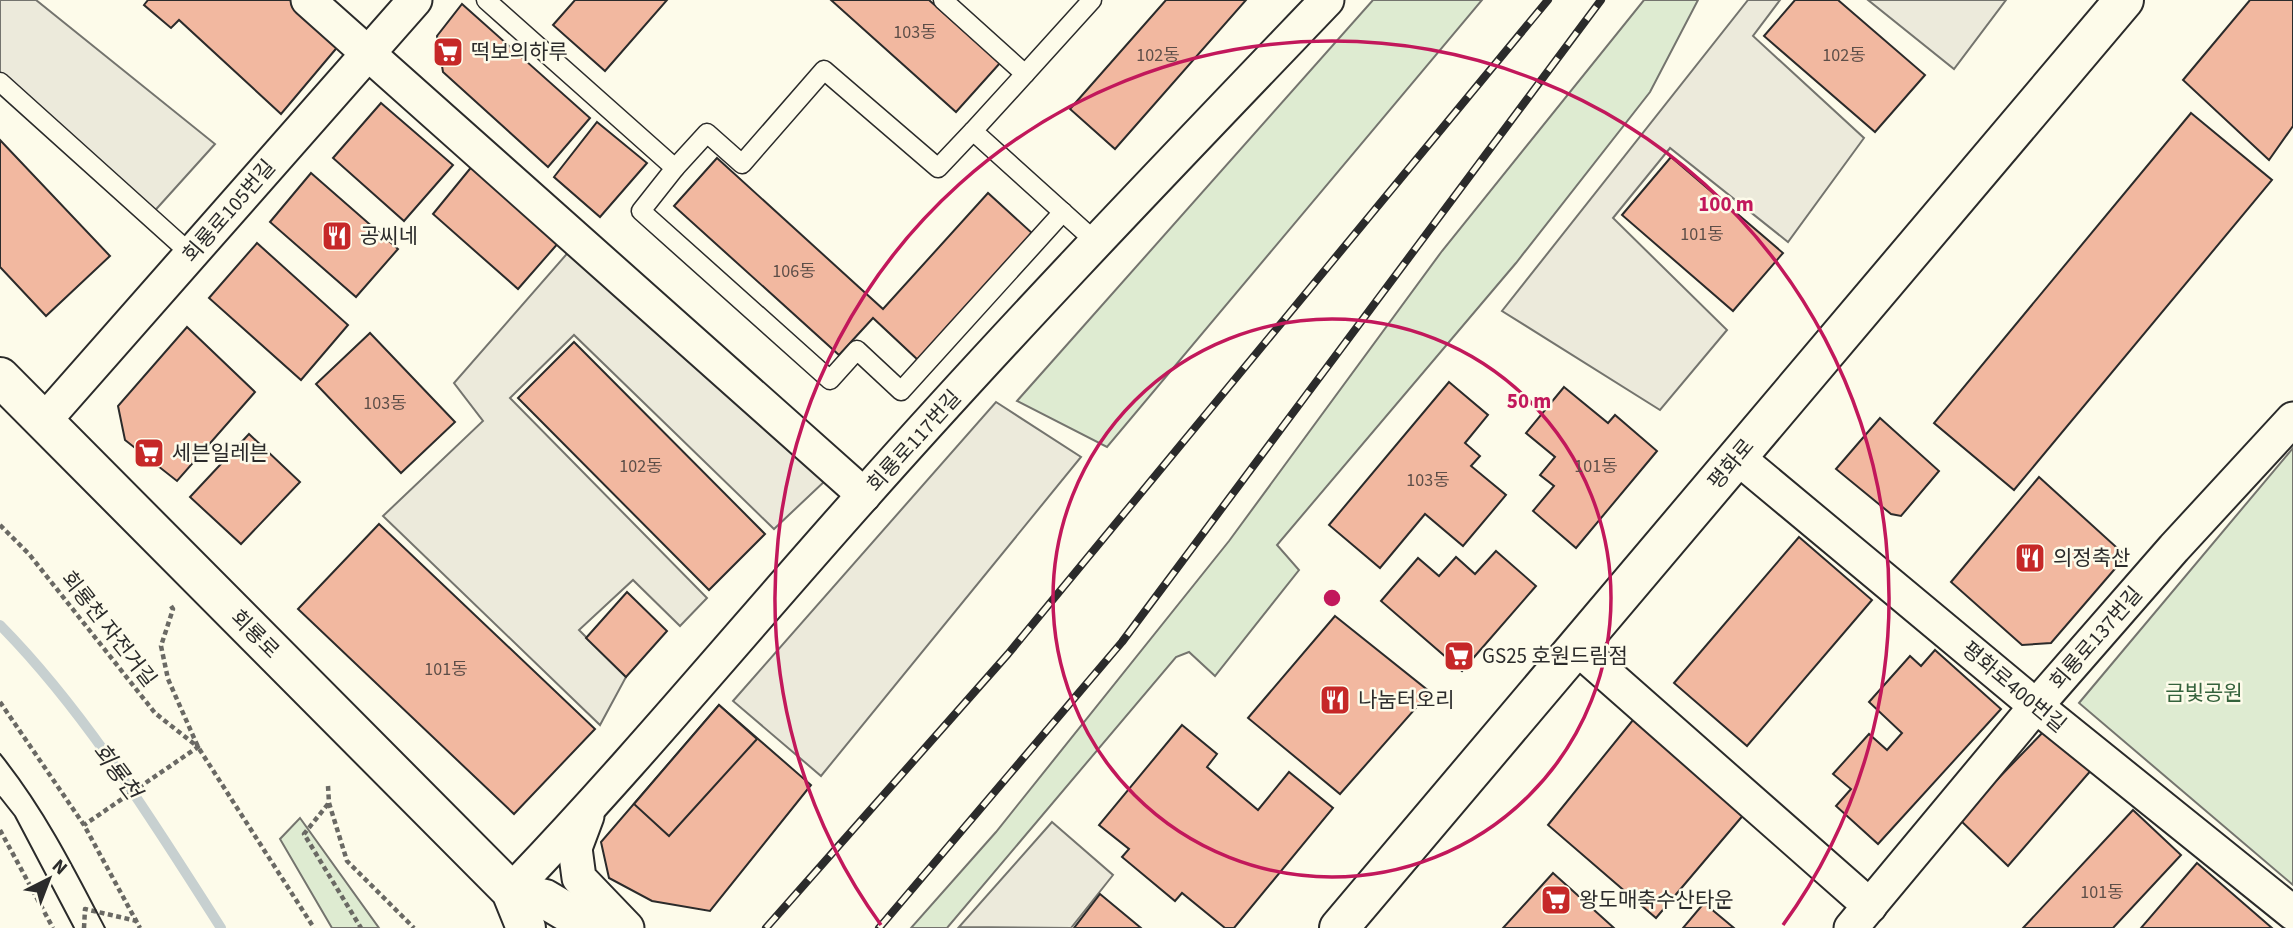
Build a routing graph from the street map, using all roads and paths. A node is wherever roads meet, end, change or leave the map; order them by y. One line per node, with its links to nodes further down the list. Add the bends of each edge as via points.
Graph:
1 (308, 0): 8 (street)
2 (415, 0): 8 (street, 회룡로105번길)
3 (486, 0): 12 (lane)
4 (943, 0): 9 (lane)
5 (1092, 0): 9 (lane)
6 (1326, 0): 14 (street, 회룡로117번길)
7 (2124, 0): 19 (main road, 평화로)
8 (367, 53): 15 (street, 회룡로105번길); 20 (street)
9 (1025, 74): 11 (lane)
10 (0, 82): 15 (lane)
11 (974, 131): 12 (lane, via 938,168 824,71 742,164 707,133); 13 (lane)
12 (675, 169): 13 (lane, via 640,211 831,380 857,350 901,391)
13 (1063, 212): 14 (lane)
14 (1096, 242): 20 (street, 회룡로117번길)
15 (191, 254): 18 (street, 회룡로105번길)
16 (0, 377): 18 (main road, 회룡로)
17 (2293, 419): 25 (street, 회룡로137번길)
18 (44, 421): 32 (main road, 회룡로)
19 (1737, 457): 23 (main road, 평화로); 25 (street, 평화로400번길)
20 (864, 495): 29 (street, 회룡로117번길)
21 (0, 525): 26 (path, 회룡천 자전거길, via 29,554 155,713)
22 (173, 608): 26 (path, 회룡천 자전거길, via 161,646 168,679)
23 (1576, 647): 34 (street); 45 (main road, 평화로)
24 (0, 702): 30 (path)
25 (2036, 706): 33 (street, 평화로400번길); 34 (street, 회룡로137번길)
26 (198, 747): 30 (path); 39 (path, 회룡천 자전거길)
27 (328, 786): 28 (path)
28 (329, 803): 40 (path, via 304,834); 41 (path, via 347,861)
29 (592, 805): 32 (street, 회룡로117번길); 44 (street, via 575,848 579,878)
30 (84, 825): 35 (path)
31 (0, 830): 36 (path)
32 (511, 891): 42 (main road, 회룡로); 43 (main road, via 545,899)
33 (2293, 913)
34 (1861, 917)
35 (137, 921): 37 (path, via 85,909); 38 (path)
36 (53, 928)
37 (84, 928)
38 (140, 928)
39 (314, 928)
40 (361, 928)
41 (414, 928)
42 (526, 928)
43 (594, 928)
44 (627, 928)
45 (1339, 928)

